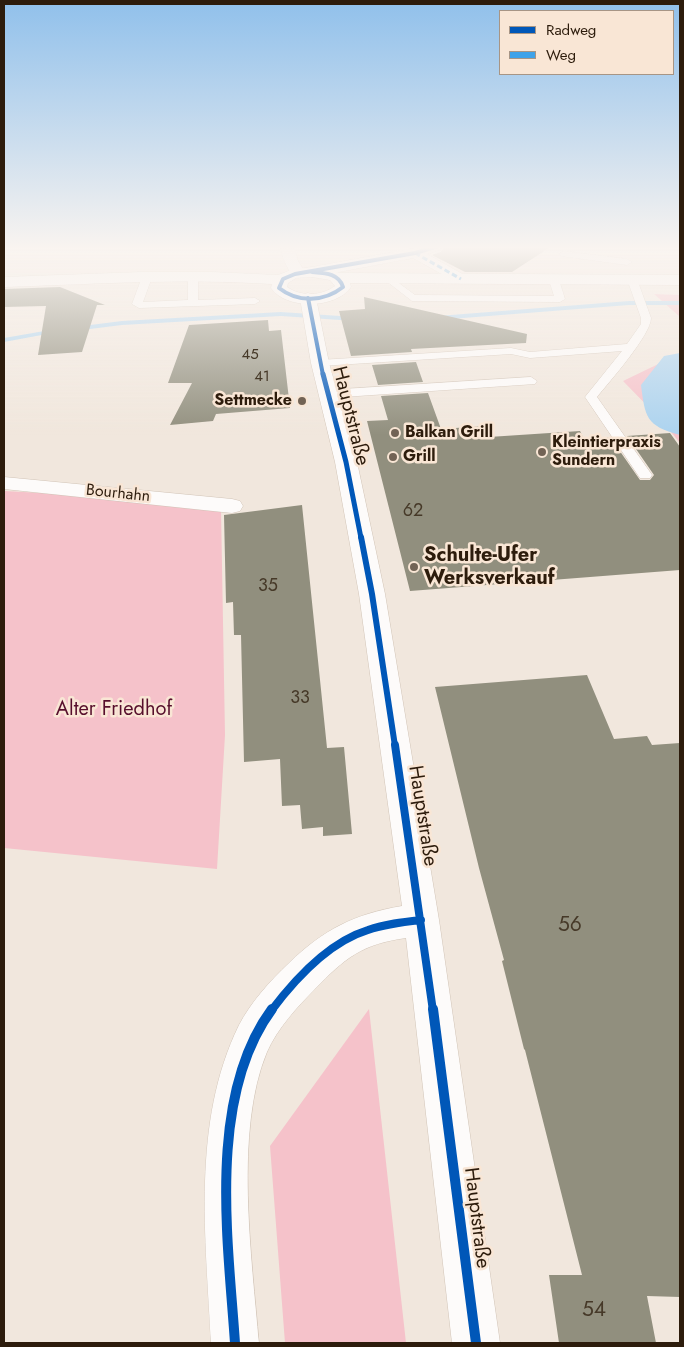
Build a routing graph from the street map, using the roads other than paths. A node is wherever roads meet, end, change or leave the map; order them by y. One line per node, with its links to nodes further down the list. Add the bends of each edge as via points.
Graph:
1 (310, 309): 4 (street, Hauptstraße)
2 (643, 310): 3 (lane, via 646,324)
3 (631, 346): 4 (lane, via 530,355 511,351); 7 (lane, via 591,397)
4 (320, 363): 6 (street, Hauptstraße)
5 (531, 381): 6 (lane)
6 (328, 394): 10 (street, Hauptstraße, via 346,462 372,594)
7 (645, 475)
8 (4, 483): 9 (street, Bourhahn)
9 (232, 506)
10 (421, 920): 11 (street, via 371,928 353,934 331,948 285,994 252,1040 233,1101 229,1141 228,1205); 12 (street, Hauptstraße)
11 (234, 1343)
12 (476, 1343)

